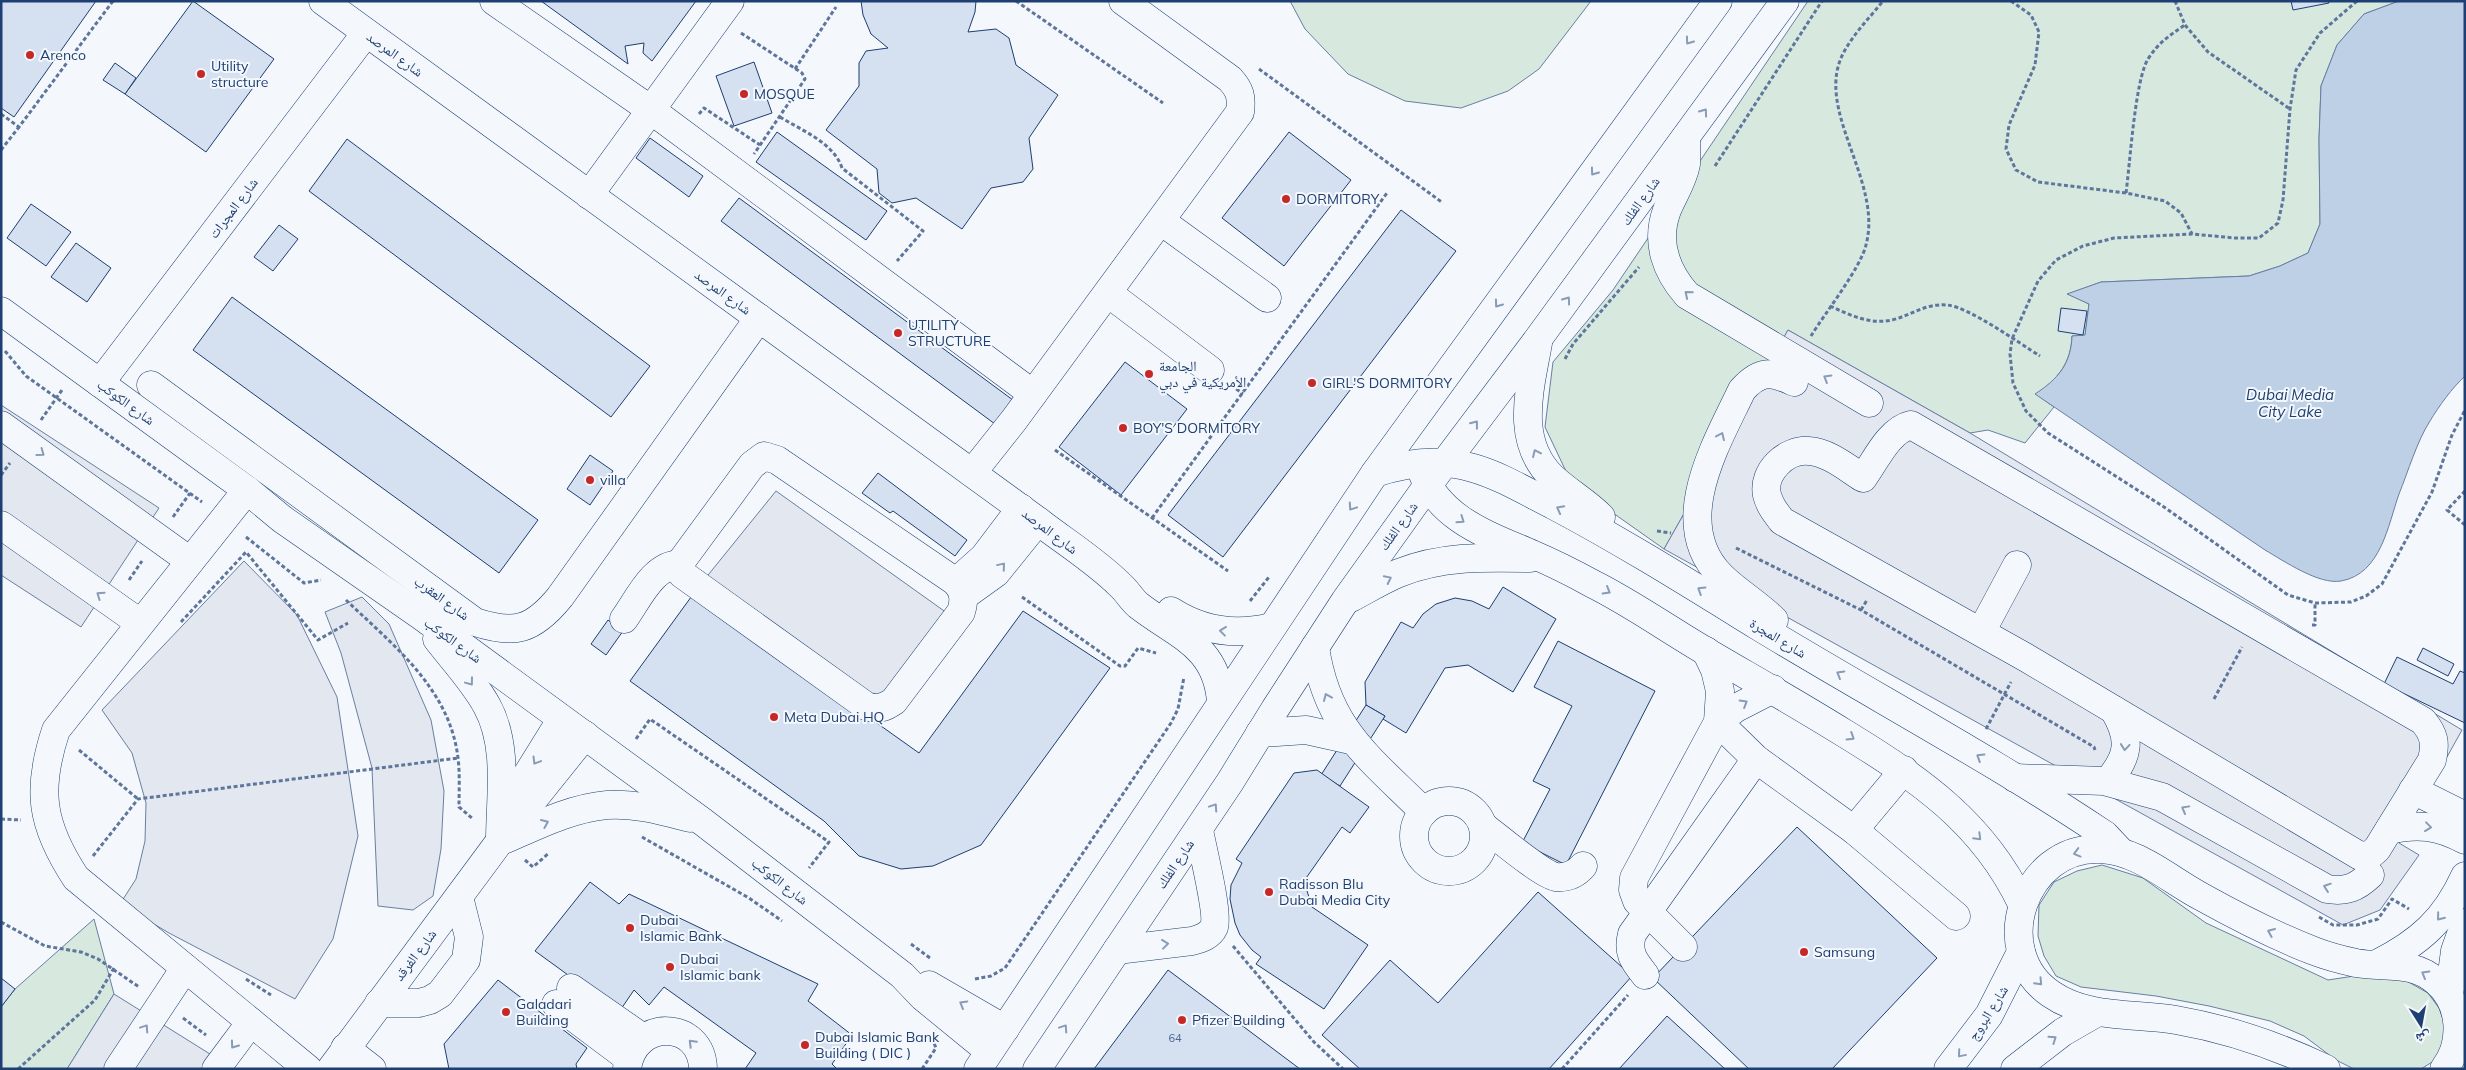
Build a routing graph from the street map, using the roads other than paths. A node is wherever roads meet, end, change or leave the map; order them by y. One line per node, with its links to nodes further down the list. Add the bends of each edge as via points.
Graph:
1 (322, 1): 7 (street, شارع المرصد)
2 (494, 1): 8 (street)
3 (1123, 1): 11 (street, via 1230,79 1242,100 1234,123)
4 (1718, 1): 23 (street, one-way to 23)
5 (1785, 1): 9 (street, شارع الفلك, one-way to 5)
6 (724, 9): 8 (street)
7 (366, 33): 10 (street, شارع المرصد); 19 (street, شارع المجرات)
8 (651, 110): 10 (street); 21 (street)
9 (1686, 137): 16 (street, شارع الفلك, one-way to 9); 22 (street, one-way to 9, via 1687,295 1674,281 1666,263 1662,227 1686,164)
10 (589, 195): 15 (street, شارع المرصد)
11 (1161, 221): 12 (street); 13 (street)
12 (1108, 293): 17 (street); 21 (street)
13 (1267, 298)
14 (1, 311): 19 (street, شارع الكوكب)
15 (759, 318): 20 (street, شارع العقرب, via 560,598 544,616 523,628 498,630 475,622); 26 (street, شارع المرصد)
16 (1538, 339): 25 (street, شارع الفلك, one-way to 16); 31 (street, one-way to 16, via 1599,515 1551,476 1534,450 1527,419)
17 (1210, 370)
18 (1794, 382): 45 (street, one-way to 18, via 1780,624 1720,575 1708,559 1700,538 1697,516 1703,473 1742,390 1751,380 1764,374 1778,375)
19 (100, 383): 28 (street, شارع الكوكب)
20 (150, 385)
21 (1034, 394): 26 (street)
22 (1869, 403)
23 (1416, 417): 25 (street, via 1415,440); 27 (street)
24 (1, 425): 33 (street, one-way to 33)
25 (1430, 470): 27 (street, شارع المجرة); 31 (street, شارع المجرة, one-way to 25, via 1490,474); 32 (street, one-way to 32, via 1444,507 1466,524); 38 (street, شارع الفلك)
26 (972, 473): 29 (street, شارع المرصد)
27 (1375, 473): 42 (street, one-way to 42)
28 (246, 490): 33 (street); 39 (street, شارع الكوكب)
29 (1029, 515): 36 (street, شارع المرصد); 37 (street, via 984,557)
30 (1, 526): 41 (street, one-way to 30)
31 (1616, 539): 45 (street, شارع المجرة, one-way to 31)
32 (1542, 558): 38 (street, one-way to 32, via 1398,574 1434,563 1488,557); 46 (street, one-way to 46, via 1652,617)
33 (190, 561): 41 (street)
34 (680, 564): 37 (street, via 752,465 764,456 771,456); 37 (street, via 686,577 874,709 894,702 961,612); 40 (street, via 657,572)
35 (2017, 565): 43 (street)
36 (1121, 586): 42 (street, شارع المرصد, one-way to 36, via 1224,632 1190,622 1137,590); 48 (street, شارع المرصد, via 1138,605 1179,631 1208,659 1218,680)
37 (960, 589)
38 (1345, 601): 44 (street, شارع الفلك)
39 (420, 616): 50 (street, شارع الكوكب); 68 (street, one-way to 68, via 487,706 496,727 500,748)
40 (624, 618)
41 (140, 623): 82 (street, via 56,730 46,759 43,790 47,820 58,851 76,878)
42 (1271, 627): 48 (street)
43 (1981, 632): 49 (street); 59 (street, via 1782,521 1771,508 1767,493 1769,476 1778,462 1792,453 1808,450 1824,455 1864,478 1894,433 1911,425 1920,429 2424,721 2436,746 2432,760)
44 (1314, 647): 52 (street, شارع الفلك); 54 (street, one-way to 44, via 1323,686)
45 (1798, 650): 57 (street, شارع المجرة, one-way to 45)
46 (1706, 651): 47 (street); 51 (street, via 1720,691)
47 (1773, 689): 51 (street, one-way to 47, via 1736,708); 56 (street, one-way to 56)
48 (1221, 702): 90 (street)
49 (2114, 710): 58 (street, one-way to 58, via 2124,727 2126,747 2120,766); 66 (street, via 2360,856 2370,855 2377,849)
50 (561, 720): 53 (street, شارع الكوكب); 68 (street, شارع الفرقد, one-way to 68, via 526,778)
51 (1718, 722): 55 (street); 75 (street, via 1634,878 1633,890 1637,901)
52 (1260, 733): 54 (street, via 1306,730); 64 (street, شارع الفلك, one-way to 52)
53 (585, 735): 62 (street, شارع الكوكب); 68 (street, شارع الفرقد)
54 (1351, 740): 60 (street)
55 (1756, 759): 65 (street); 75 (street)
56 (1904, 770): 65 (street); 74 (street, one-way to 74, via 1942,800 1989,849 2008,875)
57 (2014, 778): 58 (street); 69 (street, شارع المجرة, via 2105,835)
58 (2108, 781): 71 (street, one-way to 58, via 2358,886 2343,891 2327,889 2162,797)
59 (2413, 790): 61 (street); 66 (street)
60 (1424, 812): 63 (street, via 1445,801 1457,802 1478,815); 63 (street, via 1414,834 1416,846 1426,861 1442,870 1454,871 1475,860 1485,838)
61 (2465, 816)
62 (703, 822): 68 (street, شارع الفرقد, one-way to 62, via 558,817 607,805 656,810); 83 (street, شارع الكوكب)
63 (1483, 826): 70 (street, via 1549,875 1564,877)
64 (1198, 830): 79 (street, شارع الفلك); 79 (street, one-way to 64, via 1203,938 1215,925)
65 (1854, 830): 76 (street)
66 (2389, 830): 67 (street, one-way to 67, via 2408,825 2428,826)
67 (2465, 840)
68 (500, 842): 73 (street, شارع الفرقد)
69 (2121, 852): 74 (street, one-way to 74, via 2097,849 2072,853 2051,864 2033,882); 81 (street, one-way to 69, via 2335,958 2256,926)
70 (1583, 866)
71 (2370, 875)
72 (2465, 876): 81 (street, one-way to 81, via 2455,897 2434,925 2400,952)
73 (459, 897): 87 (street, شارع الفرقد); 87 (street, via 468,937 466,960 440,994 430,1000)
74 (2022, 904): 80 (street, via 2018,928)
75 (1647, 911): 78 (street); 84 (street, via 1632,934 1629,946 1631,957)
76 (1956, 916)
77 (2465, 923): 86 (street, via 2455,951)
78 (1683, 947)
79 (1117, 950): 100 (street, شارع الفلك, one-way to 79)
80 (2021, 952): 88 (street, one-way to 88, via 2032,975 2049,993 2072,1006); 101 (street, شارع البروج, one-way to 101, via 1989,1015)
81 (2377, 964): 86 (street, one-way to 81, via 2439,983 2410,966)
82 (185, 968): 89 (street); 96 (street, one-way to 82)
83 (902, 975): 90 (street, شارع الكوكب, one-way to 83, via 925,983); 95 (street, شارع الكوكب)
84 (1645, 975)
85 (564, 996): 92 (street)
86 (2449, 996): 91 (street)
87 (379, 1003): 93 (street, شارع الفرقد)
88 (2096, 1013): 102 (street, one-way to 88, via 2063,1032); 103 (street, via 2146,1016 2213,1028 2279,1049)
89 (251, 1022): 94 (street, one-way to 94); 97 (street)
90 (1005, 1029): 95 (street)
91 (2462, 1031): 104 (street)
92 (633, 1055): 99 (street, one-way to 92, via 698,1049 679,1033 654,1032)
93 (338, 1059): 98 (street)
94 (223, 1060)
95 (984, 1060)
96 (118, 1069)
97 (308, 1069)
98 (372, 1069)
99 (703, 1069)
100 (1037, 1069)
101 (1948, 1069)
102 (2015, 1069)
103 (2326, 1069)
104 (2444, 1069)

